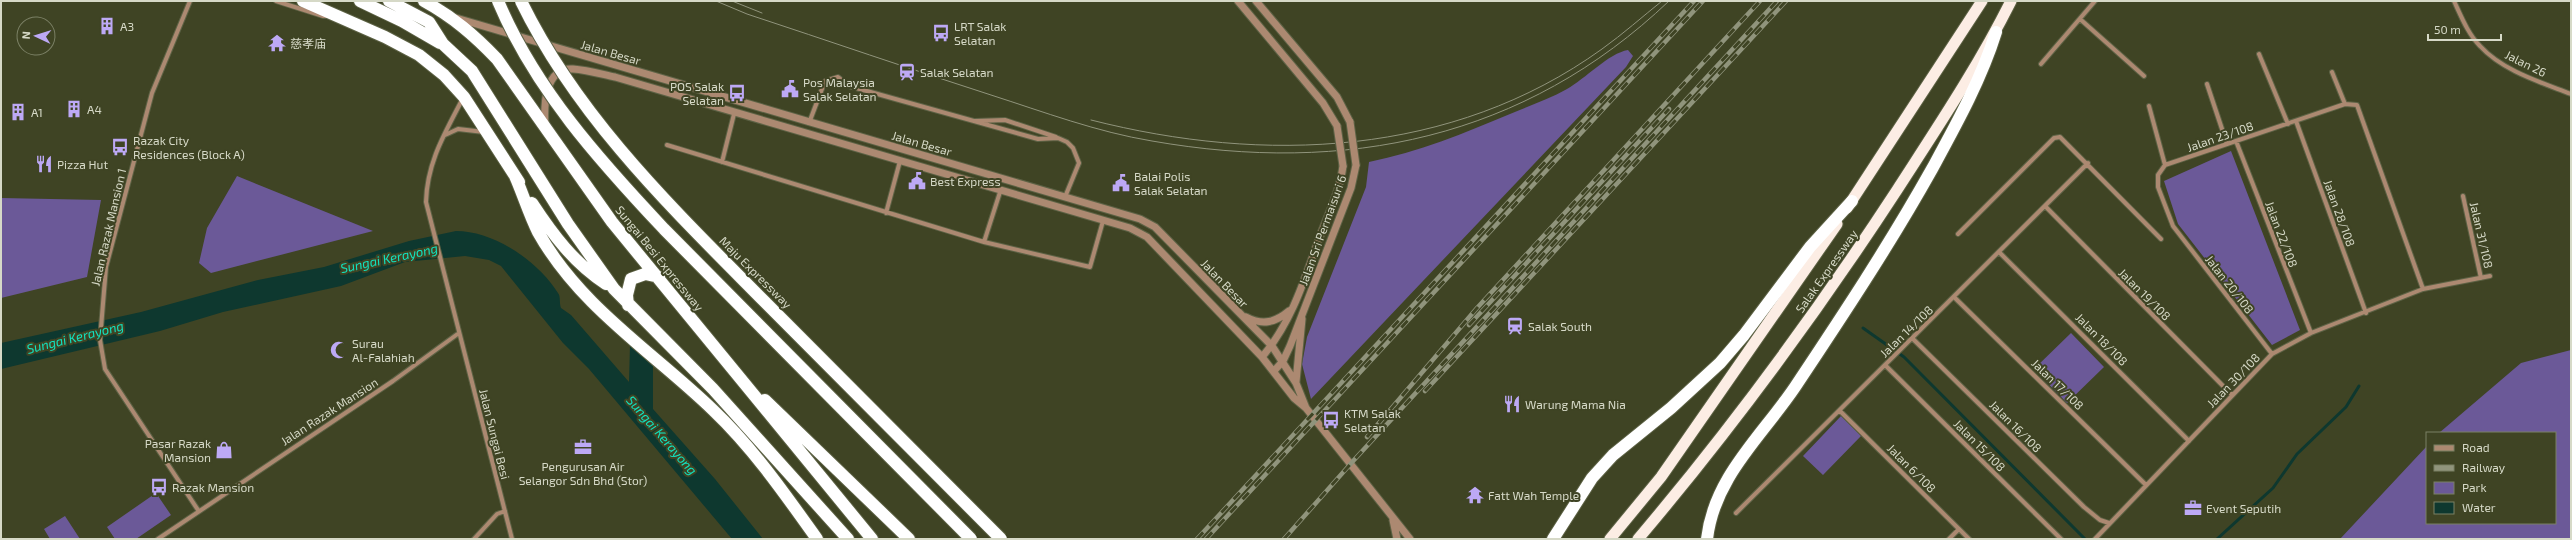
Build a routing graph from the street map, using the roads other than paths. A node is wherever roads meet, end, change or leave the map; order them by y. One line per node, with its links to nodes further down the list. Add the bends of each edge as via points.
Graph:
1 (190, 1): 86 (street, Jalan Razak Mansion 1, via 152,94 106,268 100,340 105,369)
2 (276, 1): 15 (street, via 323,16)
3 (303, 1): 15 (highway)
4 (360, 1): 19 (highway, via 402,20)
5 (389, 1): 19 (highway, via 428,22)
6 (424, 1): 16 (highway, Sungai Besi Expressway)
7 (498, 1): 99 (highway, bridge, via 534,70 572,125 616,178)
8 (521, 1): 100 (highway, Maju Expressway, bridge, via 565,80 619,149 673,209)
9 (1238, 1): 66 (street, Jalan Sri Permaisuri 6, bridge, via 1323,103 1337,126 1343,166 1338,190)
10 (1256, 1): 67 (street, Jalan Sri Permaisuri 6, bridge, via 1337,97 1350,122 1356,165 1351,188)
11 (1982, 1): 51 (highway, Salak Expressway)
12 (2012, 1): 18 (highway, Salak Expressway)
13 (2095, 1): 17 (street)
14 (2454, 1): 27 (street, Jalan 26, via 2479,45 2493,58 2517,72)
15 (336, 14): 28 (highway, via 419,55 444,75)
16 (453, 18): 24 (street, Jalan Besar); 36 (highway, Sungai Besi Expressway, via 497,59 523,93)
17 (2080, 19): 21 (street); 23 (street)
18 (1996, 32): 105 (highway, Salak Expressway, via 1943,120 1880,216 1781,359 1704,461); 106 (highway, via 1987,61 1953,131 1912,205 1793,390 1739,460 1716,501 1708,526)
19 (443, 44): 62 (highway, via 472,71 485,88 568,224)
20 (2259, 54): 35 (street)
21 (2041, 64)
22 (2332, 72): 29 (street)
23 (2144, 76)
24 (665, 80): 26 (street); 34 (street, Jalan Besar)
25 (2207, 84): 41 (street)
26 (662, 92): 31 (street, Jalan Besar); 36 (street, Jalan Besar, via 615,77 572,68 562,70 552,78 544,99)
27 (2571, 94)
28 (464, 97): 37 (highway); 38 (street)
29 (2345, 104): 33 (street, Jalan 23/108); 63 (street, via 2353,103 2360,108)
30 (2149, 106): 46 (street)
31 (734, 114): 43 (street, Jalan Besar); 44 (street)
32 (973, 121): 34 (street, via 849,86 838,77 825,81); 39 (street, via 1038,139); 39 (street, via 1005,120)
33 (2296, 121): 35 (street, Jalan 23/108); 69 (street, Jalan 28/108)
34 (808, 123): 50 (street, Jalan Besar)
35 (2288, 124): 40 (street, Jalan 23/108)
36 (546, 131): 60 (highway, Sungai Besi Expressway, via 612,222)
37 (485, 132): 38 (street, via 458,129); 47 (highway)
38 (444, 136): 70 (street, via 427,180 426,202)
39 (1058, 138): 50 (street, via 1073,148 1079,164)
40 (2236, 141): 41 (street, Jalan 23/108); 71 (street, Jalan 22/108)
41 (2227, 144): 46 (street, Jalan 23/108)
42 (667, 145): 44 (street)
43 (900, 161): 48 (street, Jalan Besar); 53 (street)
44 (722, 162): 53 (street)
45 (2088, 163): 52 (street, Jalan 14/108); 55 (street, via 2060,137 2054,138); 56 (street)
46 (2165, 165): 74 (street, Jalan 20/108, via 2158,175 2158,187 2173,226)
47 (515, 176): 62 (highway, via 556,240 585,271); 95 (highway, via 538,231 561,265 594,305 713,410 738,436 784,492)
48 (1001, 189): 54 (street, Jalan Besar); 57 (street)
49 (2463, 196): 61 (street, Jalan 31/108)
50 (1065, 197): 68 (street, Jalan Besar, via 1140,219 1155,227)
51 (1852, 201): 103 (highway, via 1810,247 1720,363 1671,408 1613,455 1592,478); 104 (highway, Salak Expressway, via 1661,477)
52 (2045, 206): 58 (street, Jalan 14/108); 81 (street, Jalan 19/108)
53 (886, 213): 57 (street)
54 (1103, 221): 57 (street, via 1090,267); 75 (street, Jalan Besar, via 1130,228 1146,237)
55 (1958, 234)
56 (2161, 238)
57 (984, 242)
58 (2000, 253): 64 (street, Jalan 14/108); 84 (street, Jalan 18/108)
59 (2490, 276): 61 (street, Jalan 30/108)
60 (659, 277): 65 (highway, via 645,274 631,279 627,295); 79 (highway, Sungai Besi Expressway)
61 (2481, 278): 63 (street, Jalan 30/108)
62 (614, 289): 65 (highway)
63 (2423, 290): 69 (street, Jalan 30/108)
64 (1955, 298): 72 (street, Jalan 14/108); 85 (street, Jalan 17/108)
65 (628, 305): 96 (highway, via 713,389)
66 (1293, 307): 68 (street, via 1271,322 1252,320); 73 (street, Jalan Sri Permaisuri 6)
67 (1303, 311): 76 (street, Jalan Sri Permaisuri 6); 80 (street)
68 (1239, 313): 73 (street, Jalan Besar)
69 (2366, 313): 71 (street, Jalan 30/108)
70 (460, 333): 86 (street, Jalan Razak Mansion, via 393,381); 87 (street, Jalan Sungai Besi)
71 (2311, 333): 74 (street, Jalan 30/108)
72 (1912, 338): 77 (street, Jalan 14/108); 90 (street, Jalan 16/108, via 2084,507)
73 (1272, 346): 75 (street, Jalan Sri Permaisuri 6); 76 (street, Jalan Besar)
74 (2272, 354): 81 (street, Jalan 30/108)
75 (1262, 357): 78 (street, Jalan Besar)
76 (1283, 361): 78 (street, Jalan Sri Permaisuri 6); 80 (street, Jalan Besar)
77 (1885, 365): 83 (street, Jalan 14/108); 109 (street, Jalan 15/108)
78 (1274, 371): 82 (street, Jalan Besar, via 1294,398)
79 (742, 381): 97 (highway, Sungai Besi Expressway); 98 (highway, via 801,433)
80 (1296, 383): 82 (street, Jalan Besar)
81 (2232, 395): 84 (street, Jalan 30/108)
82 (1306, 408): 89 (street, Jalan Besar)
83 (1840, 411): 88 (street, Jalan 14/108); 91 (street, Jalan 6/108)
84 (2189, 441): 85 (street, Jalan 30/108)
85 (2146, 485): 90 (street, Jalan 30/108)
86 (198, 510): 92 (street, Jalan Razak Mansion)
87 (505, 512): 93 (street, via 497,514); 94 (street, Jalan Sungai Besi)
88 (1736, 513)
89 (1392, 518): 101 (street, Jalan Besar); 102 (street, Jalan Besar)
90 (2109, 524): 110 (street, Jalan 30/108)
91 (1959, 529): 107 (street); 108 (street, Jalan 6/108)
92 (158, 539)
93 (474, 539)
94 (512, 539)
95 (817, 539)
96 (848, 539)
97 (872, 539)
98 (909, 539)
99 (971, 539)
100 (1001, 539)
101 (1397, 539)
102 (1410, 539)
103 (1553, 539)
104 (1610, 539)
105 (1638, 539)
106 (1707, 539)
107 (1949, 539)
108 (1969, 539)
109 (2061, 539)
110 (2095, 539)

